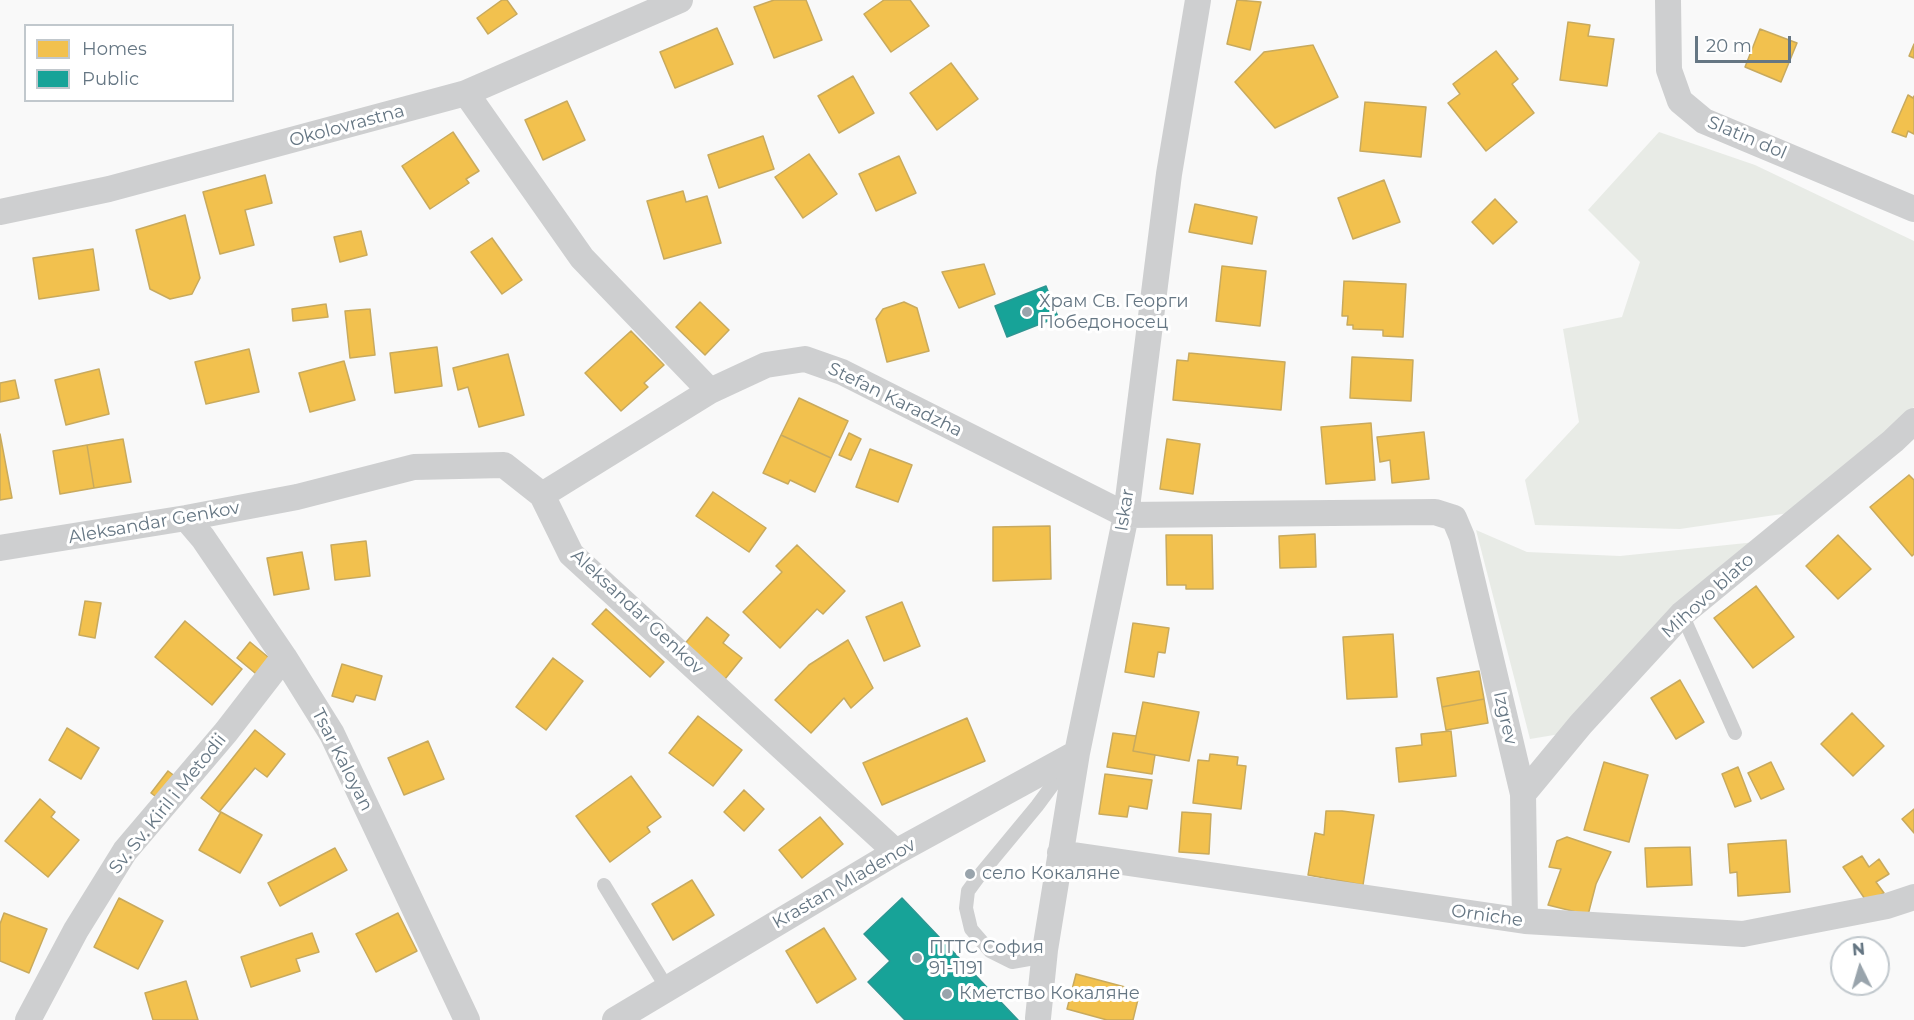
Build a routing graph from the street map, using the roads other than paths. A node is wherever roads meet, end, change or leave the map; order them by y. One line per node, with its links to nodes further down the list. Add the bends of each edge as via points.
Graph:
1 (680, 0): 4 (street, Okolovrastna)
2 (1198, 0): 10 (street, Iskar, via 1169,174)
3 (1668, 0): 5 (street, Slatin dol, via 1669,70 1680,101 1704,121)
4 (466, 93): 6 (street, Okolovrastna, via 109,189); 7 (street, via 582,258)
5 (1914, 208)
6 (0, 212)
7 (710, 391): 9 (street, Stefan Karadzha); 10 (street, Stefan Karadzha, via 766,365 805,359 842,372)
8 (1914, 420): 14 (street, Mihovo blato)
9 (542, 495): 11 (street, Aleksandar Genkov, via 504,465 414,467 297,498); 19 (street, Aleksandar Genkov, via 571,554)
10 (1126, 515): 12 (street, Stefan Karadzha, via 1435,512); 17 (street, Iskar)
11 (186, 518): 13 (street, Aleksandar Genkov); 15 (street, Tsar Kaloyan)
12 (1454, 518): 18 (street, Izgrev, via 1462,537)
13 (0, 548)
14 (1682, 614): 16 (lane); 18 (street, Mihovo blato)
15 (284, 657): 27 (street, Sv. Sv. Kiril i Metodii, via 125,851 76,930); 28 (street, Tsar Kaloyan, via 332,734)
16 (1735, 734)
17 (1077, 753): 19 (street, Krastan Mladenov); 20 (street, Iskar); 24 (lane, via 968,891 966,908 971,929 990,951 1012,962)
18 (1522, 794): 23 (street, Izgrev)
19 (896, 852): 25 (street, Krastan Mladenov)
20 (1060, 853): 23 (street, Orniche); 24 (street, Iskar)
21 (604, 885): 25 (lane)
22 (1914, 897): 23 (street, Orniche, via 1887,906 1743,934)
23 (1525, 921)
24 (1045, 950): 26 (street, Iskar)
25 (667, 988): 29 (street, Krastan Mladenov)
26 (1038, 1019)
27 (28, 1020)
28 (467, 1020)
29 (615, 1020)

